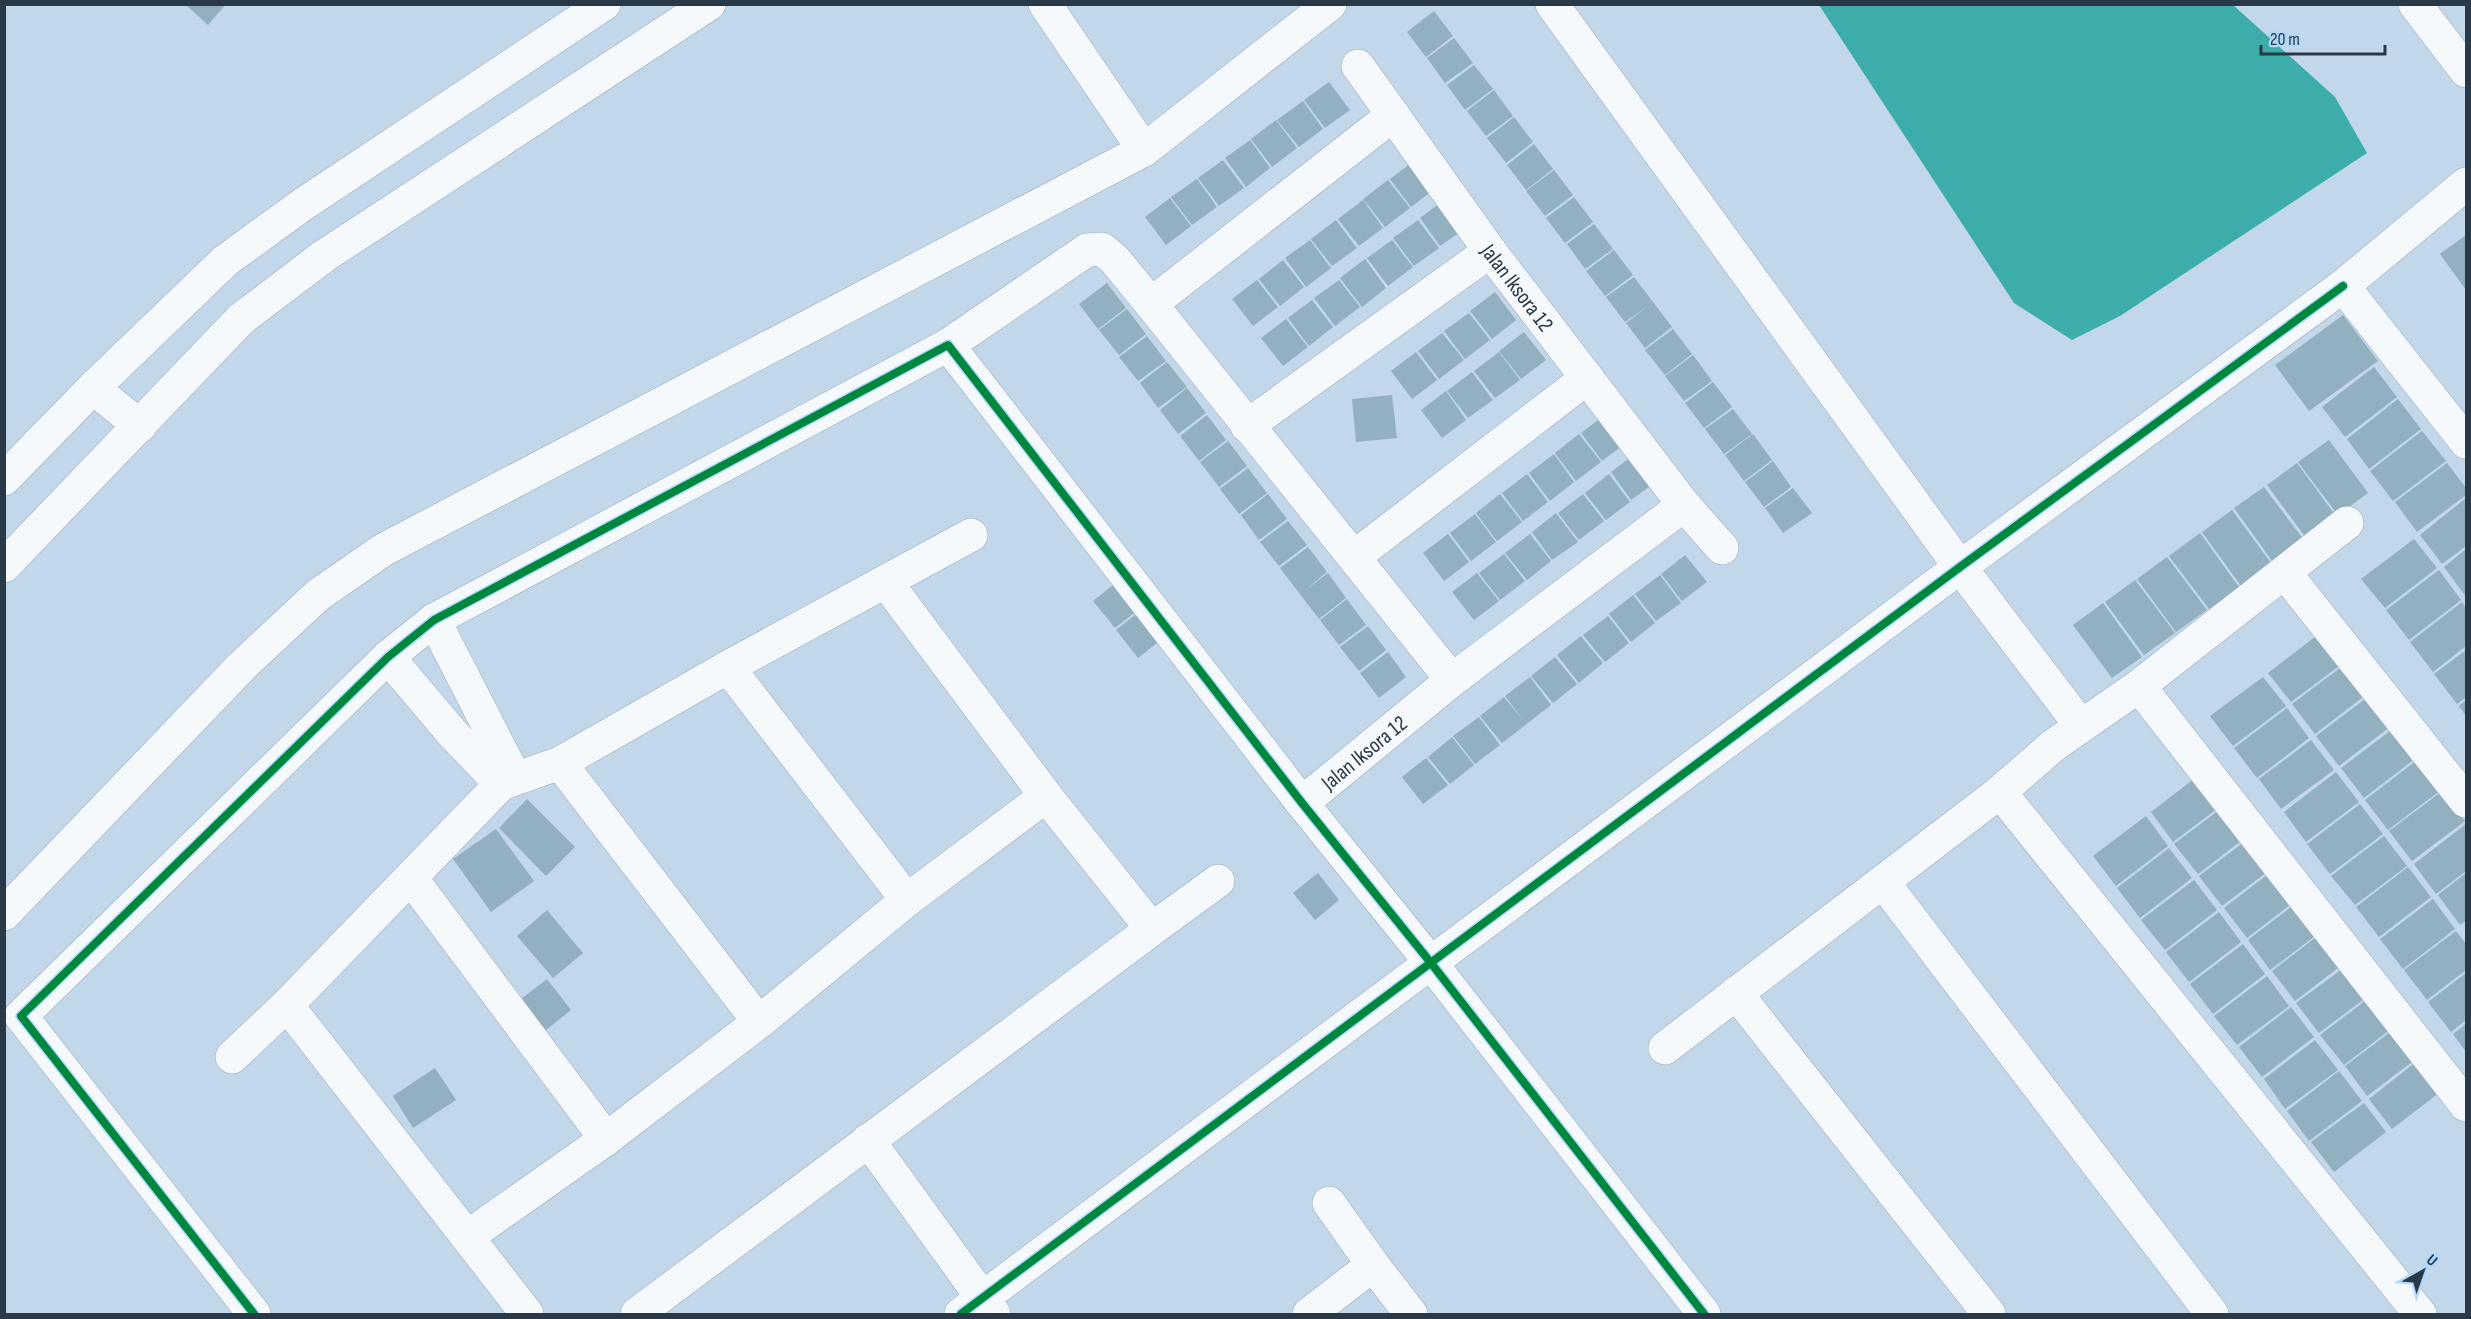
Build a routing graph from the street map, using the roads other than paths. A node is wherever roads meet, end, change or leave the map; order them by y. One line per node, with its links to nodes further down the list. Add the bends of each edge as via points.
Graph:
1 (604, 4): 17 (street, via 302,205 225,261)
2 (709, 4): 18 (street, via 324,256 241,319)
3 (1045, 4): 10 (street)
4 (1330, 4): 10 (street)
5 (1552, 4): 28 (street)
6 (2415, 4): 8 (street)
7 (1358, 66): 9 (street, Jalan Iksora 12)
8 (2466, 71)
9 (1393, 115): 12 (street, Jalan Iksora 12); 14 (street)
10 (1144, 150): 47 (street, via 383,550 318,595 242,666)
11 (2466, 184): 13 (street)
12 (1490, 251): 16 (street, Jalan Iksora 12); 19 (street)
13 (2343, 286): 20 (street); 28 (street)
14 (1151, 304): 15 (street, via 1102,249 1087,250); 19 (street)
15 (948, 345): 31 (street); 42 (street)
16 (1587, 378): 22 (street, Jalan Iksora 12); 26 (street)
17 (93, 388): 18 (street); 21 (street)
18 (140, 426): 27 (street)
19 (1248, 426): 26 (street)
20 (2466, 442)
21 (4, 479)
22 (1684, 505): 25 (street, Jalan Iksora 12); 34 (street, Jalan Iksora 12)
23 (2347, 524): 29 (street)
24 (971, 535): 30 (street)
25 (1722, 548)
26 (1354, 557): 34 (street)
27 (4, 566)
28 (1960, 567): 36 (street); 49 (street)
29 (2285, 573): 35 (street); 41 (street)
30 (886, 582): 33 (street); 40 (street)
31 (434, 620): 32 (street); 38 (street)
32 (388, 657): 38 (street, via 453,734); 53 (street)
33 (728, 668): 37 (street); 46 (street)
34 (1452, 680): 42 (street, Jalan Iksora 12)
35 (2139, 686): 36 (street); 56 (street)
36 (2081, 726): 39 (street)
37 (560, 763): 38 (street); 52 (street)
38 (508, 781): 43 (street)
39 (2000, 792): 45 (street); 71 (street)
40 (1046, 796): 46 (street); 48 (street)
41 (2466, 801)
42 (1302, 803): 49 (street)
43 (411, 878): 51 (street); 57 (street)
44 (1218, 880): 48 (street)
45 (1883, 882): 50 (street); 63 (street)
46 (907, 900): 52 (street)
47 (4, 914)
48 (1152, 929): 58 (street)
49 (1431, 963): 62 (street); 69 (street)
50 (1737, 993): 54 (street); 70 (street)
51 (287, 1005): 55 (street); 60 (street)
52 (759, 1022): 57 (street)
53 (13, 1023): 64 (street)
54 (1665, 1048)
55 (232, 1057)
56 (2466, 1105)
57 (606, 1139): 60 (street)
58 (868, 1140): 62 (street); 66 (street)
59 (1329, 1203): 61 (street)
60 (467, 1237): 65 (street)
61 (1373, 1265): 67 (street); 68 (street)
62 (979, 1309)
63 (2198, 1310)
64 (254, 1314)
65 (527, 1314)
66 (637, 1314)
67 (1309, 1314)
68 (1411, 1314)
69 (1704, 1314)
70 (1989, 1314)
71 (2420, 1314)

